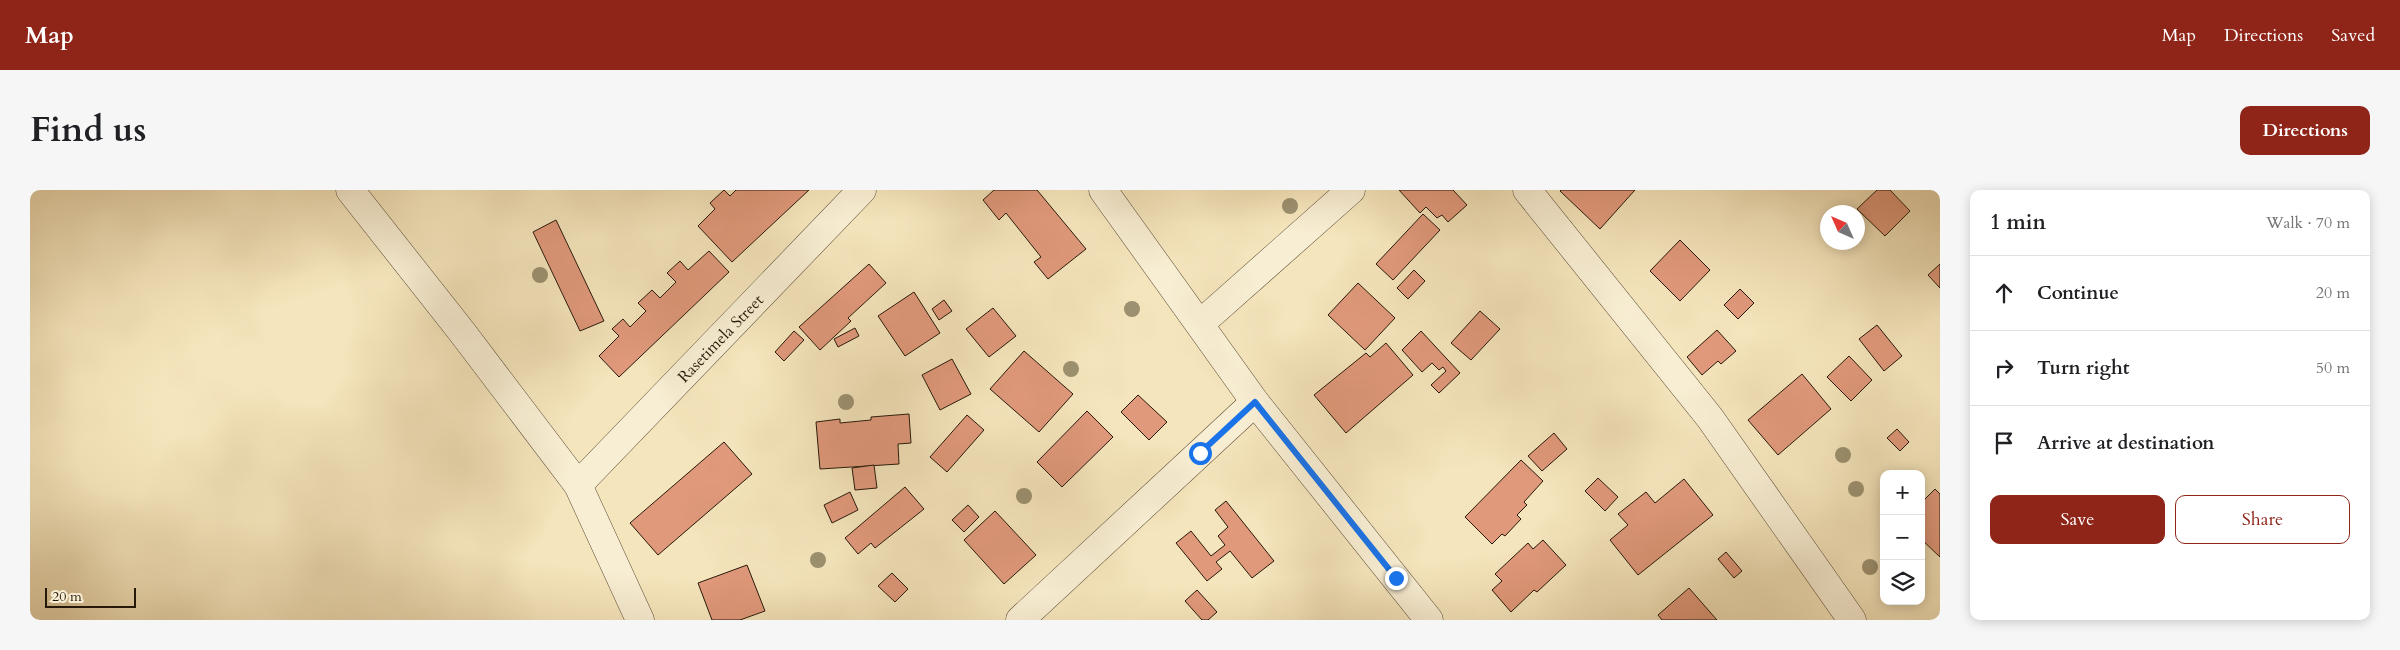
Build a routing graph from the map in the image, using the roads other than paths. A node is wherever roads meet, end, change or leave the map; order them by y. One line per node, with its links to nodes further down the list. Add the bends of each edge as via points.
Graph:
1 (350, 190): 8 (street)
2 (862, 190): 8 (street, Rasetimela Street)
3 (1103, 190): 6 (street)
4 (1351, 190): 6 (street)
5 (1527, 190): 12 (street, via 1710,418)
6 (1201, 323): 7 (street)
7 (1255, 402): 10 (street); 11 (street)
8 (578, 485): 9 (street)
9 (640, 620)
10 (1020, 620)
11 (1429, 620)
12 (1852, 620)

